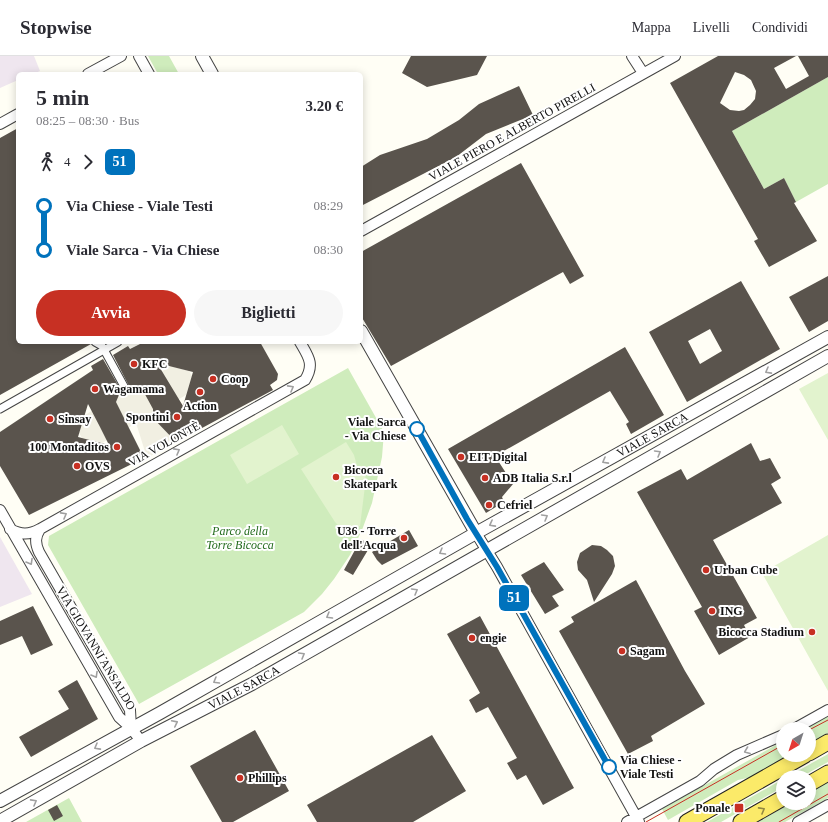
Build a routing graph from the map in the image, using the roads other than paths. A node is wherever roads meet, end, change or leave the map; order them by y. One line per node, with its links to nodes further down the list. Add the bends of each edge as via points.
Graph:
1 (121, 56): 6 (street)
2 (139, 56): 7 (street)
3 (202, 56): 8 (street)
4 (632, 56): 9 (street)
5 (675, 56): 9 (street, VIALE PIERO E ALBERTO PIRELLI)
6 (92, 72)
7 (148, 72)
8 (211, 72)
9 (644, 73): 12 (street, VIALE PIERO E ALBERTO PIRELLI)
10 (16, 115): 11 (street)
11 (0, 124)
12 (363, 230)
13 (363, 334): 23 (street)
14 (828, 337): 23 (street, VIALE SARCA, one-way to 23)
15 (301, 344): 22 (street, VIA VOLONTÈ, one-way to 15, via 305,380 311,362)
16 (103, 346): 18 (street); 19 (street)
17 (828, 356): 24 (street, VIALE SARCA, one-way to 17)
18 (125, 388)
19 (0, 409)
20 (0, 510): 21 (street, VIA GIOVANNI ANSALDO)
21 (10, 529): 22 (street, VIA VOLONTÈ, via 24,534); 27 (street, VIA GIOVANNI ANSALDO, one-way to 27, via 120,717)
22 (40, 529): 27 (street, VIA GIOVANNI ANSALDO, via 35,540 39,552 130,710)
23 (476, 532): 24 (street); 27 (street, VIALE SARCA, one-way to 27)
24 (487, 550): 29 (street, VIALE SARCA, one-way to 24, via 252,684); 38 (street)
25 (828, 710): 26 (street)
26 (807, 722)
27 (131, 728): 29 (street); 35 (street, VIALE SARCA, one-way to 35)
28 (776, 739): 38 (street, one-way to 38, via 714,768 700,781)
29 (141, 741): 39 (street, VIALE SARCA, one-way to 29)
30 (828, 742): 31 (main road)
31 (816, 749)
32 (793, 762): 41 (main road)
33 (828, 773): 34 (main road)
34 (816, 780)
35 (0, 801)
36 (776, 802): 42 (main road, one-way to 36)
37 (828, 805): 43 (street)
38 (638, 819): 40 (street)
39 (0, 821)
40 (627, 822)
41 (687, 822)
42 (741, 822)
43 (798, 822)

